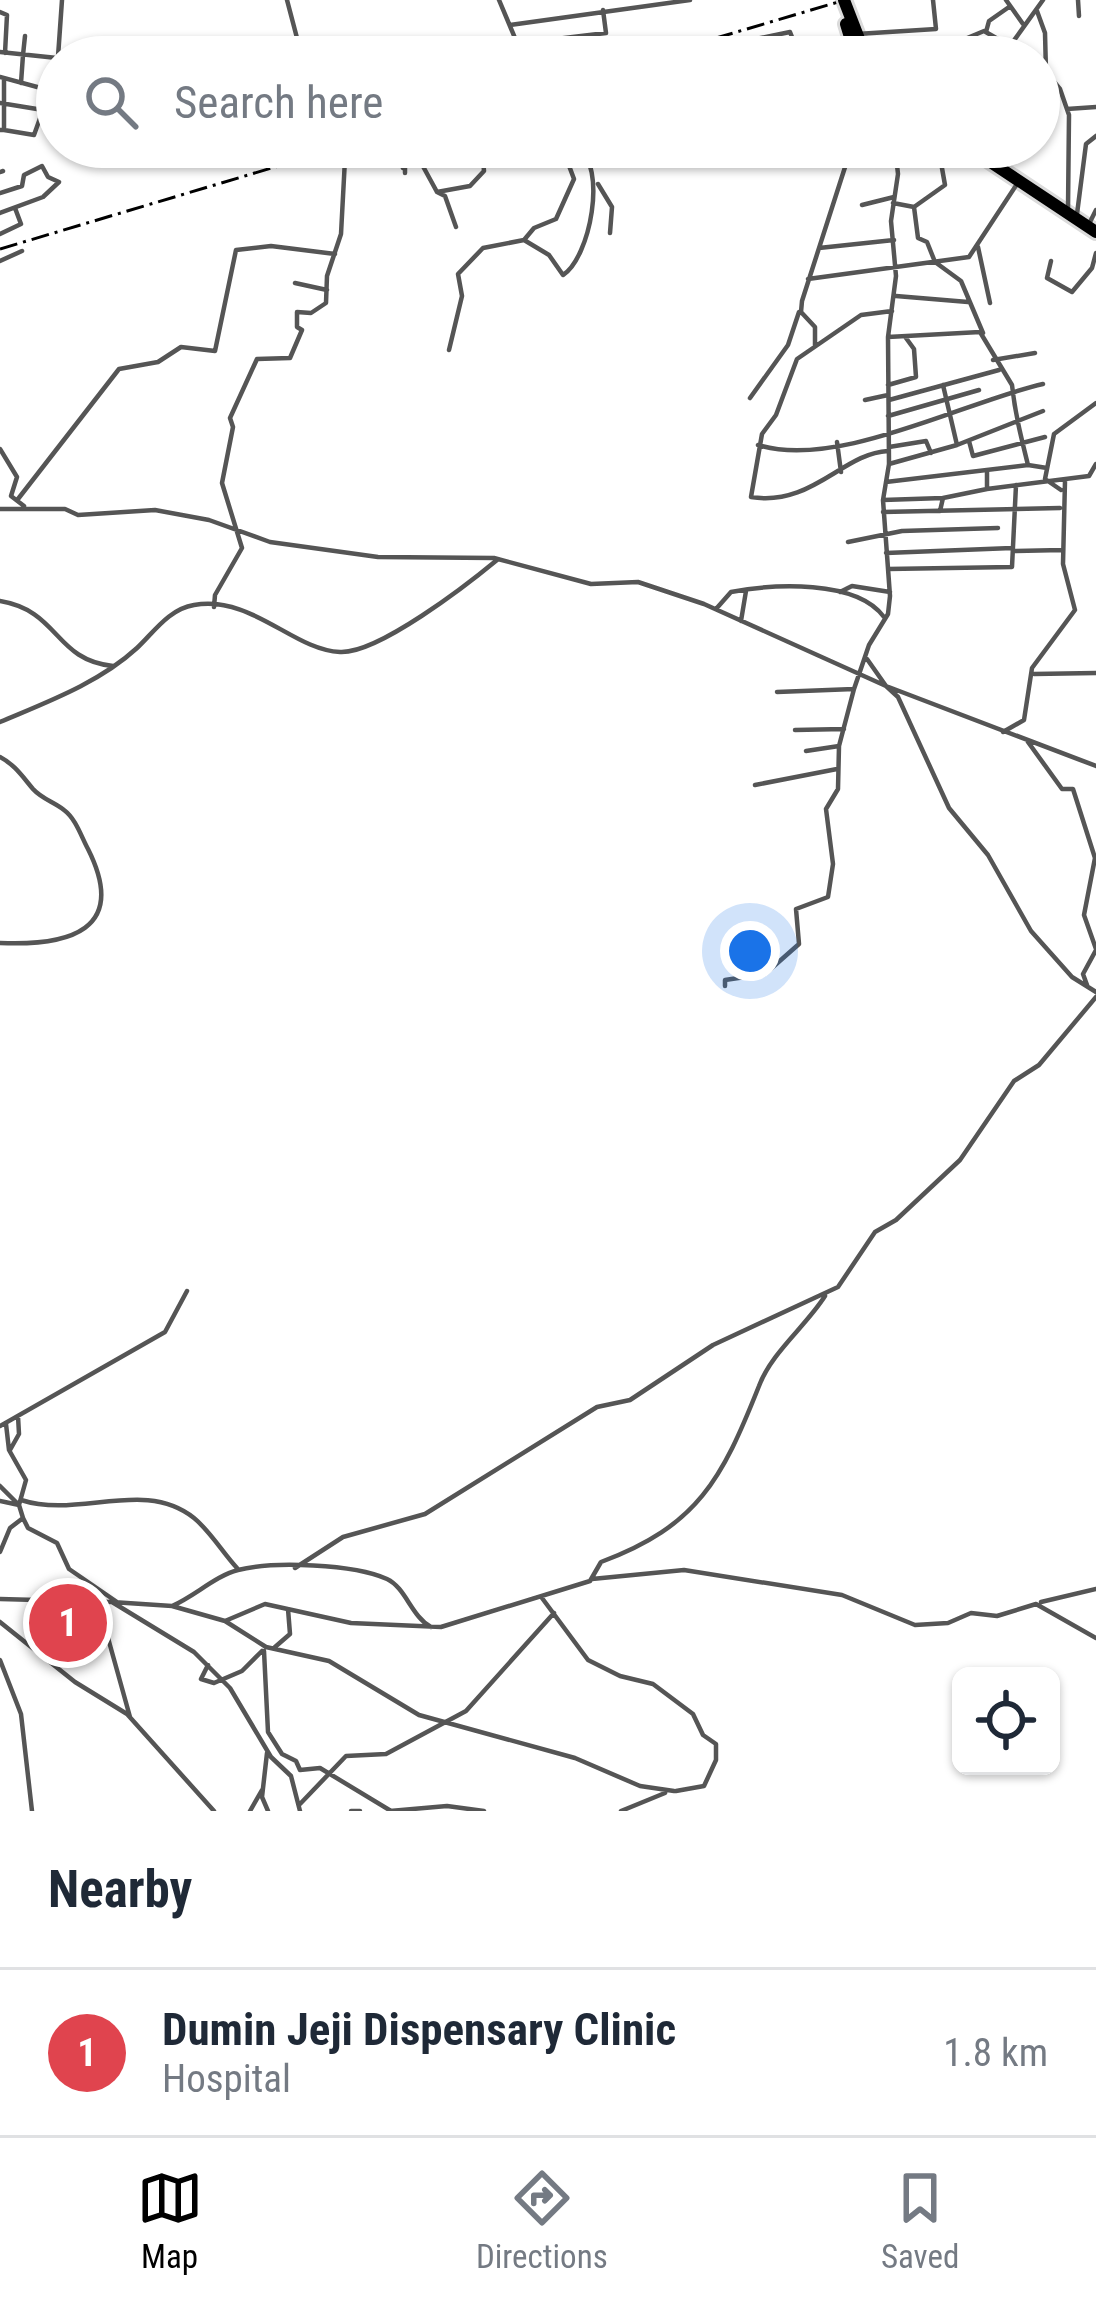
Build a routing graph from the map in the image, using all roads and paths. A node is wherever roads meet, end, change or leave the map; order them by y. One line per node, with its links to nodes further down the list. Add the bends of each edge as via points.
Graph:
1 (62, 0): 18 (street)
2 (287, 0): 19 (street)
3 (499, 0): 14 (street)
4 (690, 0): 10 (street)
5 (841, 0): 24 (highway)
6 (933, 0): 25 (street, via 937,29)
7 (1043, 0): 11 (street)
8 (1078, 0): 13 (street)
9 (1007, 3): 15 (street); 16 (street)
10 (603, 10): 14 (street); 21 (street, via 606,33)
11 (1037, 11): 15 (street); 29 (street)
12 (0, 12): 30 (street, via 7,15)
13 (1079, 16)
14 (513, 26): 20 (street)
15 (1024, 26): 28 (street)
16 (986, 32): 26 (street); 27 (street)
17 (25, 36): 31 (street)
18 (59, 36)
19 (296, 36)
20 (516, 36)
21 (582, 36)
22 (762, 36): 23 (street)
23 (792, 36)
24 (851, 36)
25 (908, 36)
26 (976, 36)
27 (993, 36)
28 (1017, 36)
29 (1045, 36)
30 (3, 52): 31 (street)
31 (23, 55): 32 (street); 34 (street)
32 (36, 57)
33 (2, 77): 34 (street); 37 (street)
34 (21, 82): 35 (street)
35 (36, 87)
36 (1060, 97): 40 (street)
37 (1, 103): 39 (street); 42 (street)
38 (1096, 107): 40 (street)
39 (36, 109)
40 (1067, 109): 65 (street)
41 (36, 129): 42 (street)
42 (2, 130)
43 (1096, 136): 65 (street, via 1086,144)
44 (38, 168): 58 (street, via 22,186)
45 (43, 168): 62 (street, via 58,180 43,197)
46 (345, 168): 75 (street)
47 (424, 168): 57 (street)
48 (484, 168): 57 (street, via 470,186)
49 (570, 168): 69 (street, via 563,208)
50 (592, 168): 55 (street)
51 (845, 168): 72 (street)
52 (898, 168): 59 (street)
53 (942, 168): 61 (street, via 945,185)
54 (999, 168): 56 (highway)
55 (597, 182): 67 (street, via 612,207); 69 (street, via 569,272)
56 (1019, 182): 65 (highway); 71 (street)
57 (437, 192): 66 (street)
58 (0, 193)
59 (894, 200): 60 (street); 61 (street); 70 (street)
60 (862, 205)
61 (914, 207): 78 (street, via 918,238)
62 (15, 208): 64 (street); 68 (street, via 21,224)
63 (1096, 210): 65 (street)
64 (0, 213)
65 (1082, 223)
66 (456, 227)
67 (610, 233)
68 (0, 234)
69 (524, 240): 93 (street, via 482,248 460,269)
70 (894, 240): 72 (street); 79 (street)
71 (978, 247): 78 (street, via 965,258); 86 (street)
72 (819, 248): 80 (street)
73 (22, 251): 76 (street)
74 (1096, 253): 77 (street, via 1072,292 1047,278)
75 (335, 254): 82 (street); 135 (street, via 236,250 214,351 185,346 152,364 119,369)
76 (0, 261)
77 (1052, 261)
78 (935, 262): 79 (street); 85 (street, via 961,281)
79 (896, 268): 80 (street); 83 (street)
80 (808, 279): 84 (street)
81 (295, 283): 82 (street)
82 (327, 290): 145 (street, via 321,308 297,312 295,353 256,359 230,418 222,483)
83 (895, 296): 85 (street); 87 (street)
84 (802, 301): 92 (street); 104 (street, via 788,345)
85 (968, 302): 88 (street)
86 (990, 303)
87 (893, 311): 90 (street); 92 (street, via 861,315)
88 (979, 328): 89 (street); 94 (street)
89 (943, 334): 91 (street); 94 (street, via 980,332)
90 (887, 337): 91 (street); 99 (street)
91 (906, 338): 99 (street, via 916,377)
92 (815, 345): 116 (street, via 795,362)
93 (449, 350)
94 (991, 351): 96 (street)
95 (1035, 353): 96 (street)
96 (993, 360): 97 (street)
97 (1000, 369): 100 (street); 102 (street)
98 (1043, 384): 102 (street)
99 (888, 385): 103 (street)
100 (943, 385): 103 (street); 106 (street)
101 (979, 390): 106 (street)
102 (1018, 391): 109 (street); 111 (street, via 1010,401)
103 (889, 397): 105 (street); 110 (street)
104 (750, 398)
105 (865, 400)
106 (947, 401): 109 (street); 110 (street)
107 (1096, 403): 125 (street, via 1054,434)
108 (1043, 411): 111 (street)
109 (950, 415): 112 (street); 117 (street)
110 (888, 416): 112 (street)
111 (1016, 422): 114 (street); 118 (street)
112 (886, 433): 115 (street); 120 (street)
113 (1045, 437): 118 (street)
114 (969, 441): 117 (street); 118 (street, via 973,457)
115 (837, 442): 116 (street); 127 (street)
116 (758, 445): 127 (street, via 753,498 785,497)
117 (957, 445): 121 (street)
118 (1027, 445): 123 (street)
119 (0, 449): 135 (street, via 13,464 10,489)
120 (888, 449): 121 (street, via 926,441); 122 (street); 127 (street)
121 (932, 453): 122 (street)
122 (889, 464): 129 (street)
123 (1028, 465): 125 (street); 126 (street)
124 (1096, 466): 128 (street)
125 (1047, 468): 130 (street, via 1045,479)
126 (987, 472): 129 (street); 132 (street)
127 (841, 473)
128 (1065, 481): 130 (street); 133 (street)
129 (886, 482): 136 (street)
130 (1054, 482): 131 (street); 133 (street)
131 (1016, 484): 132 (street); 140 (street)
132 (987, 489): 134 (street)
133 (1061, 490): 138 (street)
134 (943, 498): 136 (street); 142 (street)
135 (18, 500): 137 (street); 139 (street)
136 (883, 500): 141 (street)
137 (29, 508): 139 (street); 145 (street, via 164,511)
138 (1061, 508): 140 (street); 149 (street)
139 (4, 509)
140 (1013, 511): 142 (street); 144 (street)
141 (883, 512): 142 (street); 146 (street)
142 (940, 514)
143 (998, 528): 146 (street)
144 (1013, 530): 150 (street); 151 (street, via 1007,550)
145 (233, 532): 152 (street, via 364,555); 158 (street, via 242,548)
146 (884, 534): 147 (street); 151 (street)
147 (848, 542)
148 (1001, 550): 150 (street)
149 (1062, 550): 150 (street); 165 (street, via 1075,610)
150 (1013, 551): 153 (street, via 1012,567 1003,569 890,573)
151 (884, 553): 153 (street)
152 (497, 560): 158 (street, via 416,618 348,652 262,615); 159 (street, via 591,584 638,582)
153 (886, 565): 156 (street)
154 (746, 590): 155 (street); 159 (street, via 731,592); 161 (street)
155 (840, 592): 156 (street); 160 (street)
156 (890, 592): 160 (street)
157 (0, 602): 163 (street, via 47,622 69,653)
158 (214, 607): 163 (street, via 170,615)
159 (716, 609): 161 (street)
160 (886, 619): 162 (street)
161 (741, 621): 166 (street)
162 (867, 659): 166 (street); 167 (street)
163 (116, 666): 170 (street)
164 (1096, 673): 165 (street)
165 (1034, 674): 173 (street, via 1024,720)
166 (860, 675): 167 (street); 168 (street)
167 (886, 686): 173 (street); 184 (street, via 906,711 949,808 981,844 1031,931)
168 (854, 689): 169 (street); 171 (street)
169 (777, 692)
170 (0, 722)
171 (844, 729): 172 (street); 175 (street)
172 (795, 730)
173 (1003, 732): 174 (street)
174 (1028, 742): 178 (street); 182 (street, via 1062,789 1073,789 1092,836 1096,868 1084,915)
175 (839, 746): 176 (street); 179 (street)
176 (806, 751)
177 (0, 757): 181 (street, via 80,829 103,900 84,932 44,944)
178 (1096, 766)
179 (837, 769): 180 (street); 183 (street, via 838,789 826,809 828,897 796,909 799,944 770,971)
180 (755, 785)
181 (0, 943)
182 (1096, 950): 184 (street, via 1083,974)
183 (725, 986)
184 (1087, 988): 185 (street)
185 (1096, 994): 187 (street, via 1039,1065 1014,1082 960,1160 875,1232)
186 (188, 1292): 188 (street, via 165,1332)
187 (824, 1297): 196 (street, via 752,1324 629,1400 597,1407 425,1514 343,1537); 198 (street, via 761,1381 721,1474 674,1529 601,1562)
188 (18, 1416): 189 (street); 190 (street)
189 (3, 1425): 190 (street)
190 (9, 1450): 193 (street, via 26,1480)
191 (0, 1486): 193 (street)
192 (0, 1501): 193 (street)
193 (20, 1503): 194 (street); 197 (street, via 172,1504)
194 (23, 1518): 195 (street); 202 (street)
195 (1, 1547)
196 (295, 1568): 197 (street); 210 (street, via 347,1568 389,1580)
197 (240, 1570): 205 (street)
198 (592, 1579): 200 (street); 204 (street, via 684,1570 842,1595 914,1625)
199 (1096, 1589): 204 (street)
200 (541, 1597): 207 (street); 210 (street)
201 (0, 1599): 203 (street)
202 (115, 1602): 203 (street); 205 (street); 215 (street)
203 (98, 1603): 217 (street)
204 (1036, 1604): 211 (street)
205 (172, 1606): 209 (street)
206 (288, 1609): 209 (street, via 254,1606); 210 (street, via 351,1623); 212 (street, via 290,1634)
207 (554, 1613): 218 (street, via 485,1693); 222 (street, via 594,1664 653,1684 694,1714 716,1744 704,1786)
208 (0, 1622): 217 (street)
209 (224, 1622): 213 (street)
210 (431, 1627)
211 (1096, 1638)
212 (275, 1647): 213 (street); 218 (street, via 329,1661 388,1700)
213 (265, 1649): 216 (street); 220 (street, via 272,1740 300,1771)
214 (0, 1660): 224 (street, via 21,1714)
215 (208, 1664): 216 (street); 216 (street, via 201,1679)
216 (221, 1679): 219 (street)
217 (130, 1717): 225 (street)
218 (447, 1723): 220 (street, via 379,1757 348,1755); 222 (street)
219 (267, 1751): 221 (street); 223 (street, via 292,1776)
220 (326, 1772): 223 (street); 228 (street)
221 (262, 1790): 226 (street); 227 (street)
222 (674, 1791): 230 (street)
223 (300, 1808)
224 (32, 1811)
225 (214, 1811)
226 (250, 1811)
227 (268, 1811)
228 (391, 1811): 229 (street)
229 (484, 1811)
230 (621, 1811)

